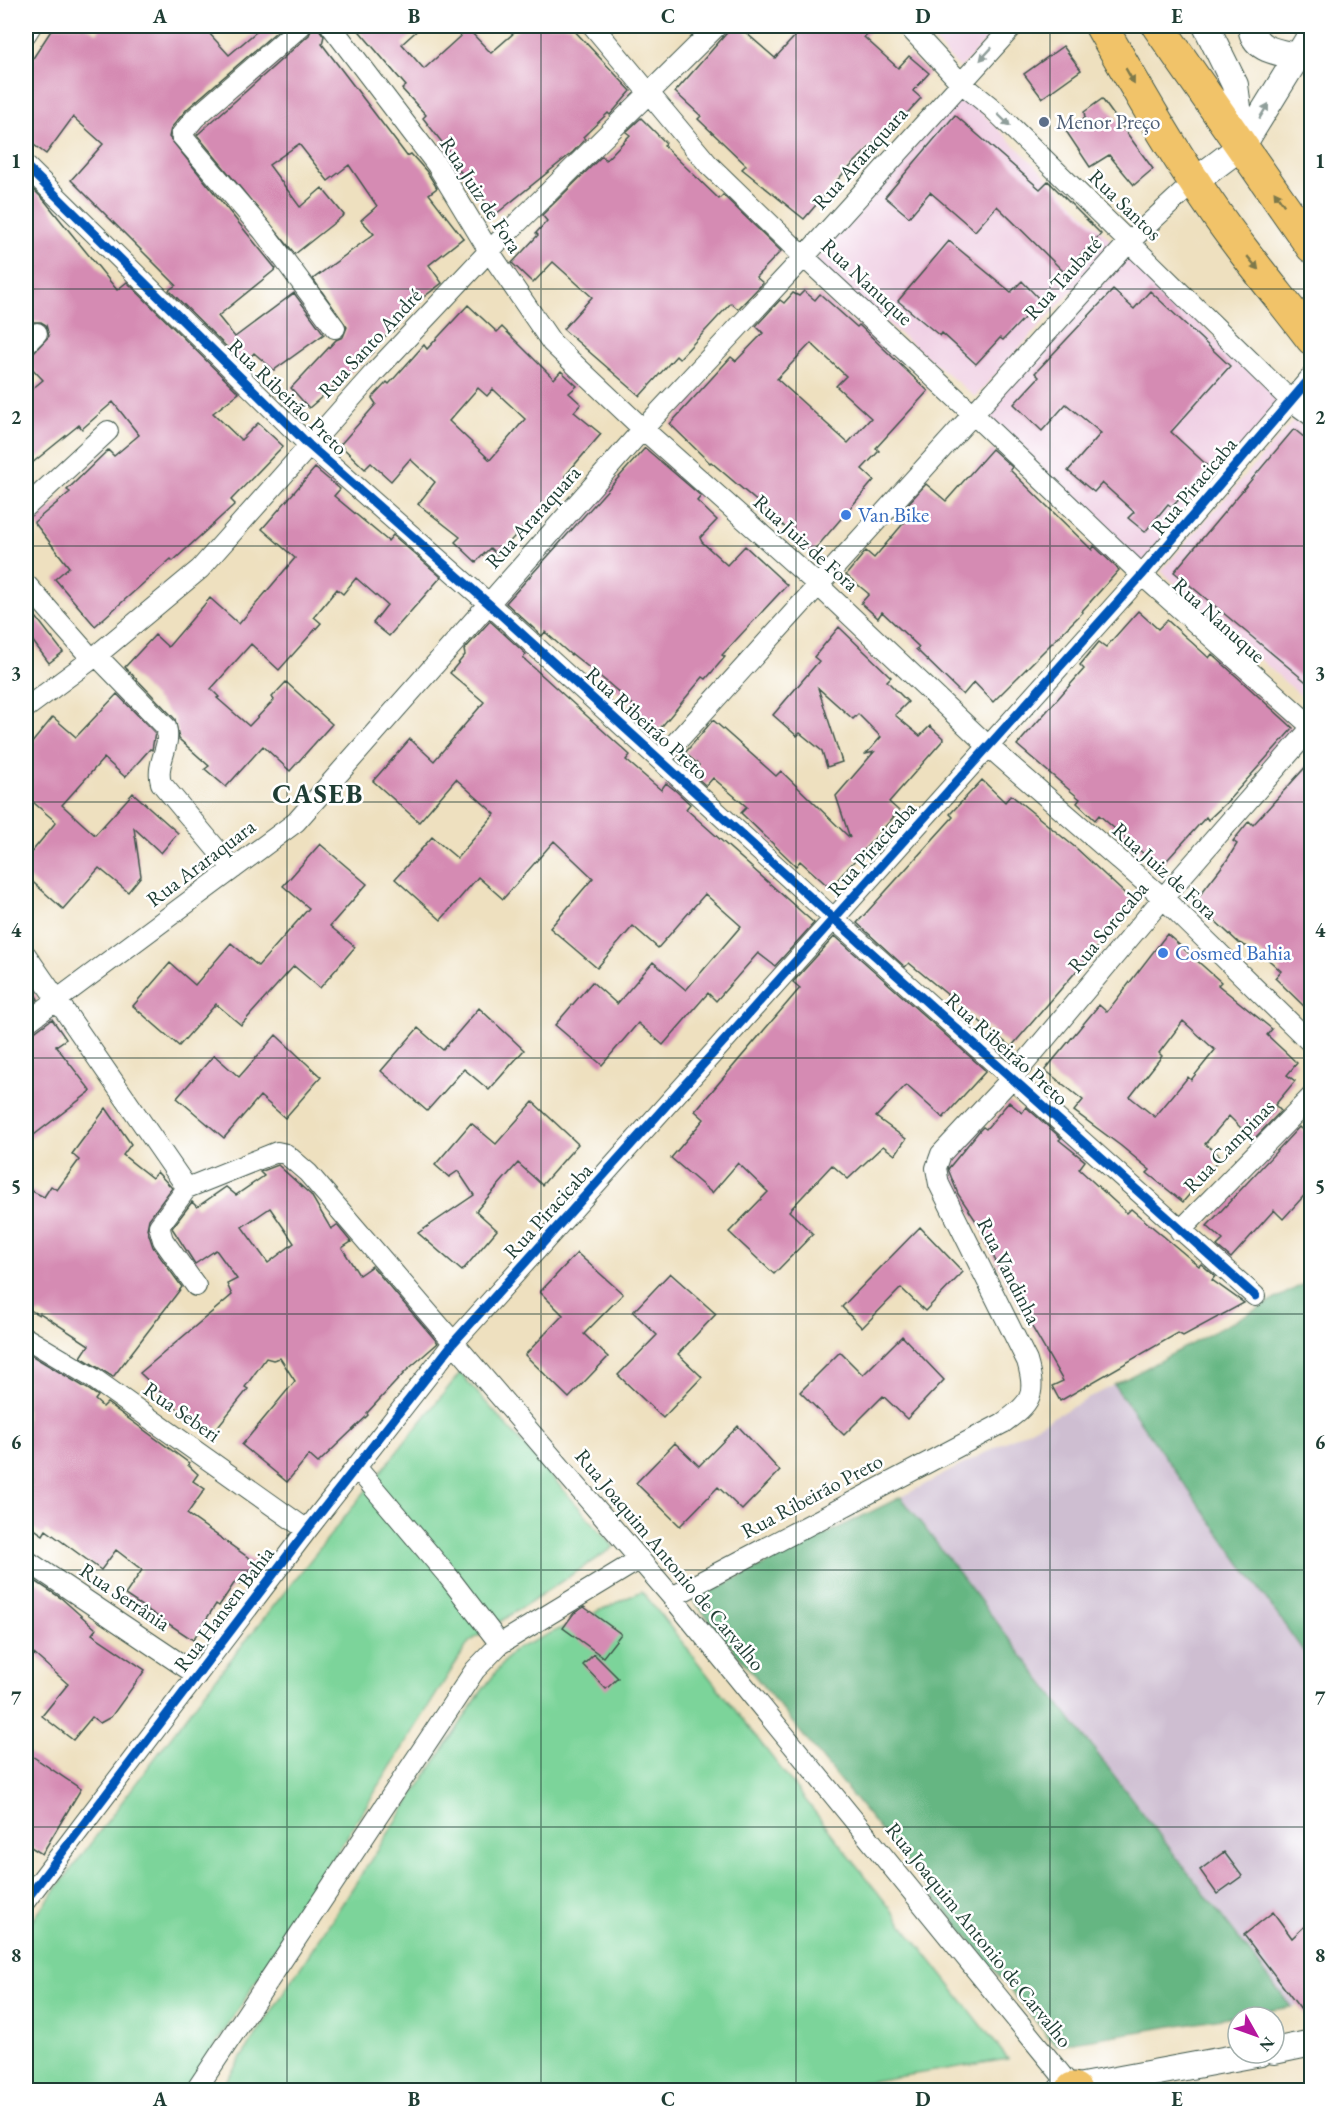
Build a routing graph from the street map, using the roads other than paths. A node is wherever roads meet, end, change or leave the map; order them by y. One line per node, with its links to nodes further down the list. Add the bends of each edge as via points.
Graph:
1 (31, 26): 13 (street)
2 (302, 26): 24 (street, via 195,118 181,135 263,231)
3 (331, 26): 22 (street, Rua Juiz de Fora, via 437,165)
4 (593, 26): 16 (street, Rua Nanuque)
5 (717, 26): 16 (street, Rua Santo André)
6 (908, 26): 15 (street, Rua Santos)
7 (1013, 26): 15 (street, Rua Araraquara, one-way to 15)
8 (1101, 26): 19 (main road, one-way to 19)
9 (1158, 26): 17 (main road)
10 (1206, 26): 17 (street, via 1235,85)
11 (1251, 26): 14 (street, via 1255,40 1262,46)
12 (1311, 33): 14 (street)
13 (26, 34)
14 (1296, 56): 17 (street, one-way to 14)
15 (960, 82): 20 (street, Rua Santos, one-way to 20, via 992,108); 23 (street, Rua Araraquara)
16 (647, 93): 22 (street, Rua Santo André); 23 (street, Rua Nanuque, via 708,164)
17 (1243, 146): 19 (street); 21 (main road, one-way to 17)
18 (26, 166): 32 (street, Rua Ribeirão Preto)
19 (1195, 181): 20 (street, Rua Taubaté); 25 (main road, one-way to 25)
20 (1129, 242): 27 (street, Rua Santos); 28 (street, Rua Taubaté)
21 (1311, 247)
22 (489, 251): 30 (street, Rua Juiz de Fora, via 552,343); 32 (street, Rua Santo André)
23 (804, 257): 28 (street, Rua Nanuque); 30 (street, Rua Araraquara)
24 (335, 328)
25 (1311, 339)
26 (1311, 376): 27 (street, Rua Piracicaba)
27 (1290, 400): 29 (street, Rua Santos); 34 (street, Rua Piracicaba)
28 (973, 414): 34 (street, Rua Nanuque); 36 (street, Rua Taubaté)
29 (1311, 416)
30 (643, 429): 36 (street, Rua Juiz de Fora); 37 (street, Rua Araraquara)
31 (108, 431): 33 (street)
32 (309, 445): 37 (street, Rua Ribeirão Preto); 38 (street, Rua Santo André, via 200,569)
33 (26, 507)
34 (1142, 575): 40 (street, Rua Nanuque); 41 (street, Rua Piracicaba)
35 (26, 584): 38 (street)
36 (817, 584): 41 (street, Rua Juiz de Fora); 42 (street, Rua Taubaté)
37 (488, 603): 42 (street, Rua Ribeirão Preto); 43 (street, Rua Araraquara, via 296,822)
38 (94, 657): 39 (street, Rua Santo André); 43 (street, via 166,727 167,740 159,765 161,783)
39 (26, 708)
40 (1311, 727): 44 (street, Rua Sorocaba)
41 (988, 746): 44 (street, Rua Juiz de Fora); 45 (street, Rua Piracicaba)
42 (661, 759): 45 (street, Rua Ribeirão Preto)
43 (233, 869): 47 (street, Rua Araraquara)
44 (1163, 898): 49 (street, Rua Juiz de Fora); 50 (street, Rua Sorocaba)
45 (834, 918): 50 (street, Rua Ribeirão Preto); 58 (street, Rua Piracicaba)
46 (26, 955): 47 (street)
47 (56, 1002): 48 (street, Rua Araraquara); 53 (street)
48 (26, 1023)
49 (1311, 1044)
50 (1013, 1077): 52 (street, Rua Ribeirão Preto, via 951,1141); 54 (street, Rua Ribeirão Preto)
51 (1311, 1096): 54 (street, Rua Campinas)
52 (936, 1168): 59 (street, Rua Vandinha, via 945,1199 1027,1361 1032,1378)
53 (187, 1188): 55 (street, via 159,1227 163,1240); 58 (street, Rua Joaquim Antonio de Carvalho, via 267,1155 286,1154 309,1173)
54 (1180, 1231): 56 (street, Rua Ribeirão Preto)
55 (196, 1287)
56 (1255, 1296)
57 (26, 1338): 61 (street, Rua Seberi, via 93,1378)
58 (454, 1342): 60 (street, Rua Hansen Bahia); 62 (street, Rua Joaquim Antonio de Carvalho)
59 (1031, 1396): 64 (street, Rua Ribeirão Preto, via 1022,1409 1003,1423)
60 (356, 1467): 61 (street, Rua Hansen Bahia); 65 (street)
61 (307, 1530): 66 (street, Rua Hansen Bahia)
62 (640, 1559): 64 (street, Rua Joaquim Antonio de Carvalho); 65 (street)
63 (26, 1560): 66 (street, Rua Serrânia)
64 (672, 1597): 71 (street, Rua Joaquim Antonio de Carvalho)
65 (500, 1644): 72 (street, via 475,1671)
66 (197, 1675): 67 (street, Rua Hansen Bahia)
67 (26, 1900)
68 (1311, 2043): 69 (street)
69 (1286, 2048)
70 (1226, 2060): 71 (street)
71 (1070, 2090)
72 (196, 2091)

